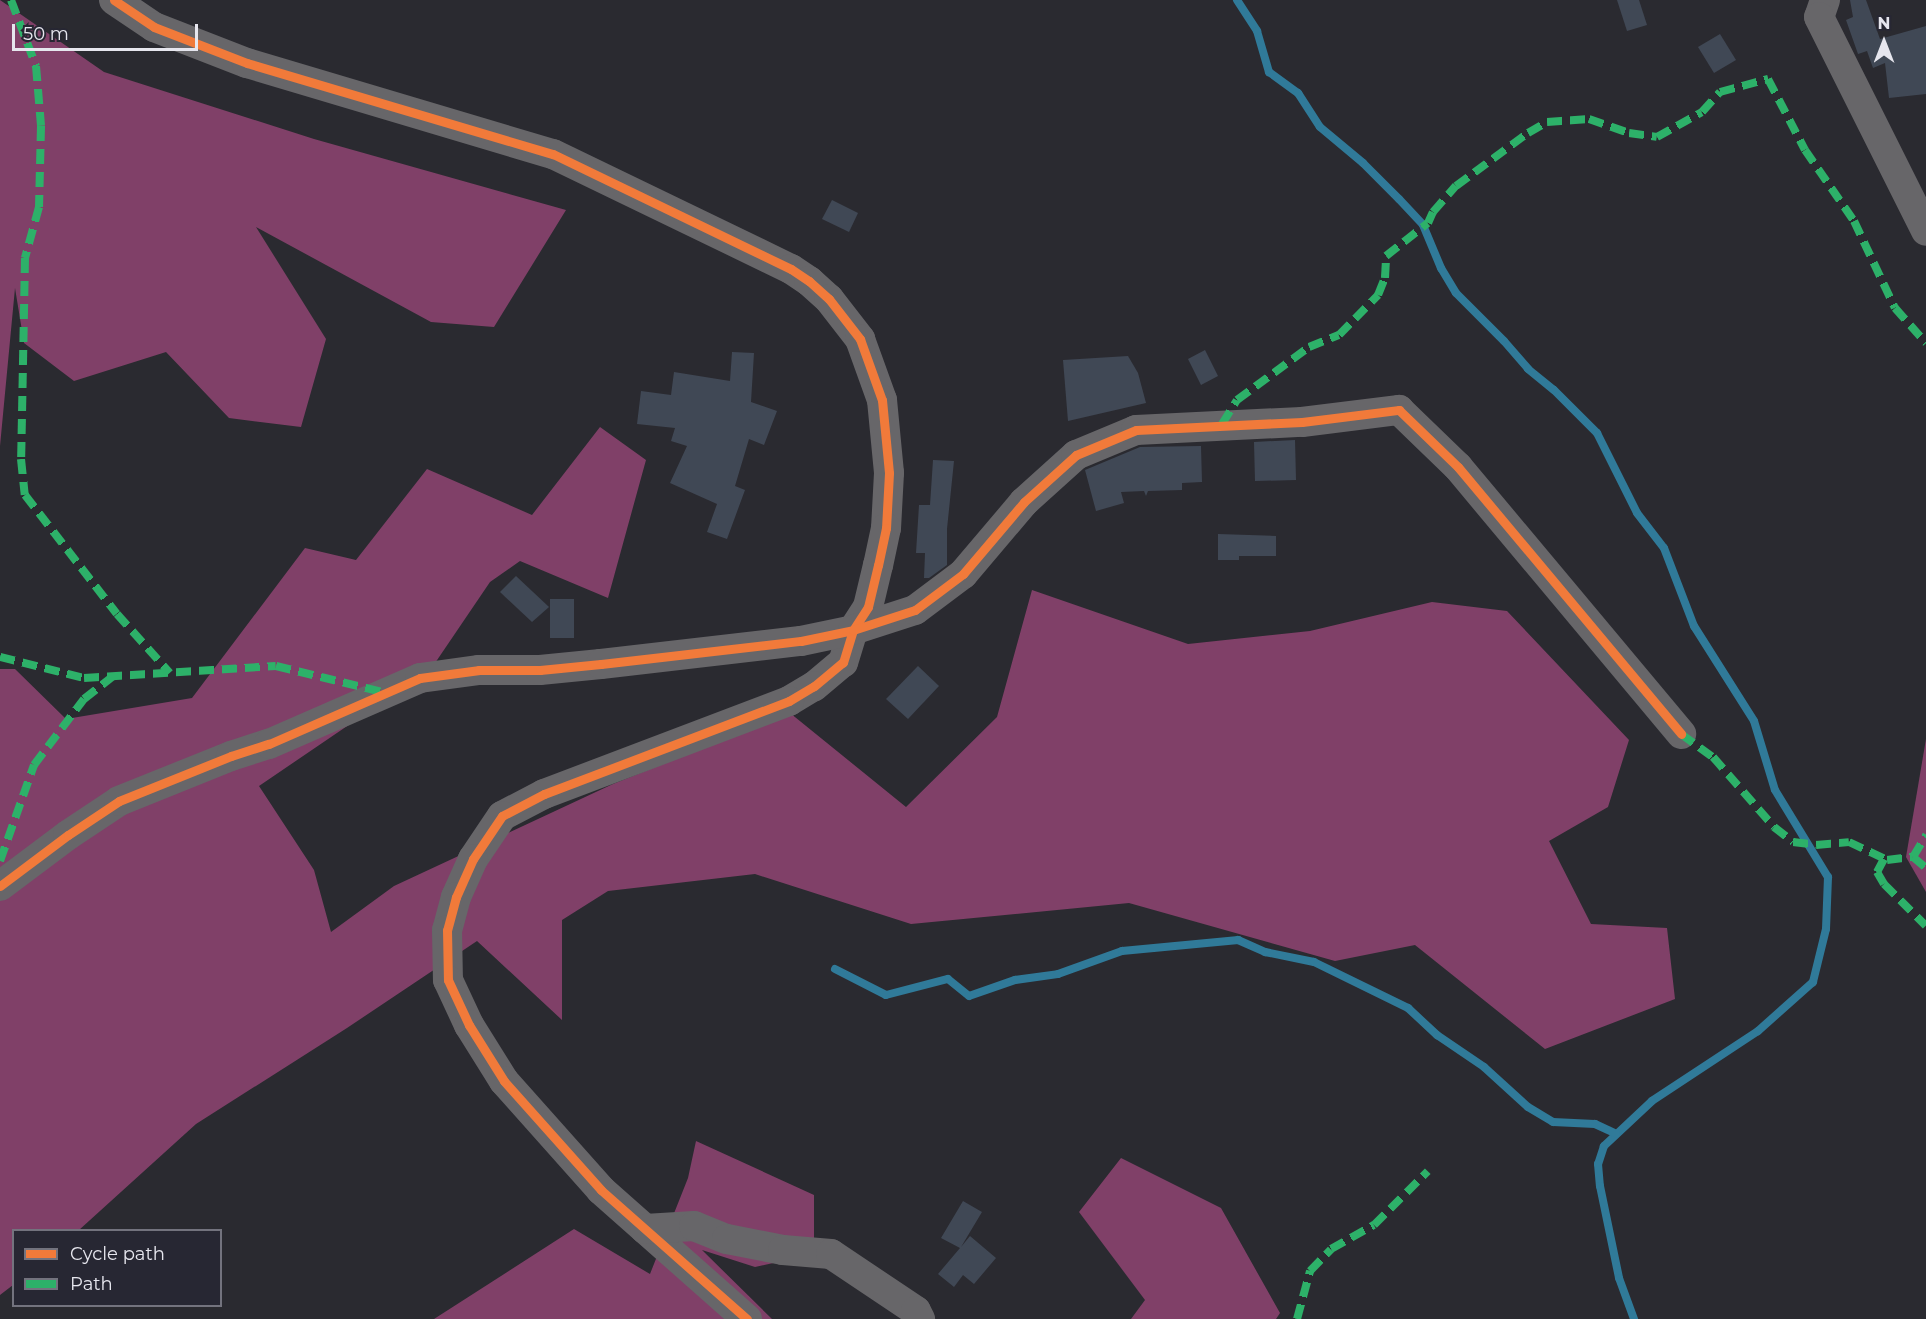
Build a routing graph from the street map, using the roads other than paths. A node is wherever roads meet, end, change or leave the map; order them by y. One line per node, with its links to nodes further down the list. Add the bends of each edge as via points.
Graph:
1 (114, 0): 4 (street, via 154,27 247,63 553,154 687,216 809,281 829,299 860,339 882,400 889,473 886,528 868,607)
2 (1825, 0): 3 (street, via 1819,17)
3 (1926, 231)
4 (853, 630): 5 (street, via 915,610 963,573 1024,502 1076,455 1136,430 1302,422 1399,410 1458,466); 6 (street, via 677,657 540,670 479,670 420,678 280,739 119,801); 7 (street, via 843,662 789,701 544,794 502,816 473,859 456,897 447,930 448,980 469,1025 504,1081 601,1190)
5 (1681, 734)
6 (0, 886)
7 (645, 1229): 8 (street); 9 (street, via 694,1226 727,1239 831,1254 908,1305)
8 (747, 1319)
9 (920, 1319)

